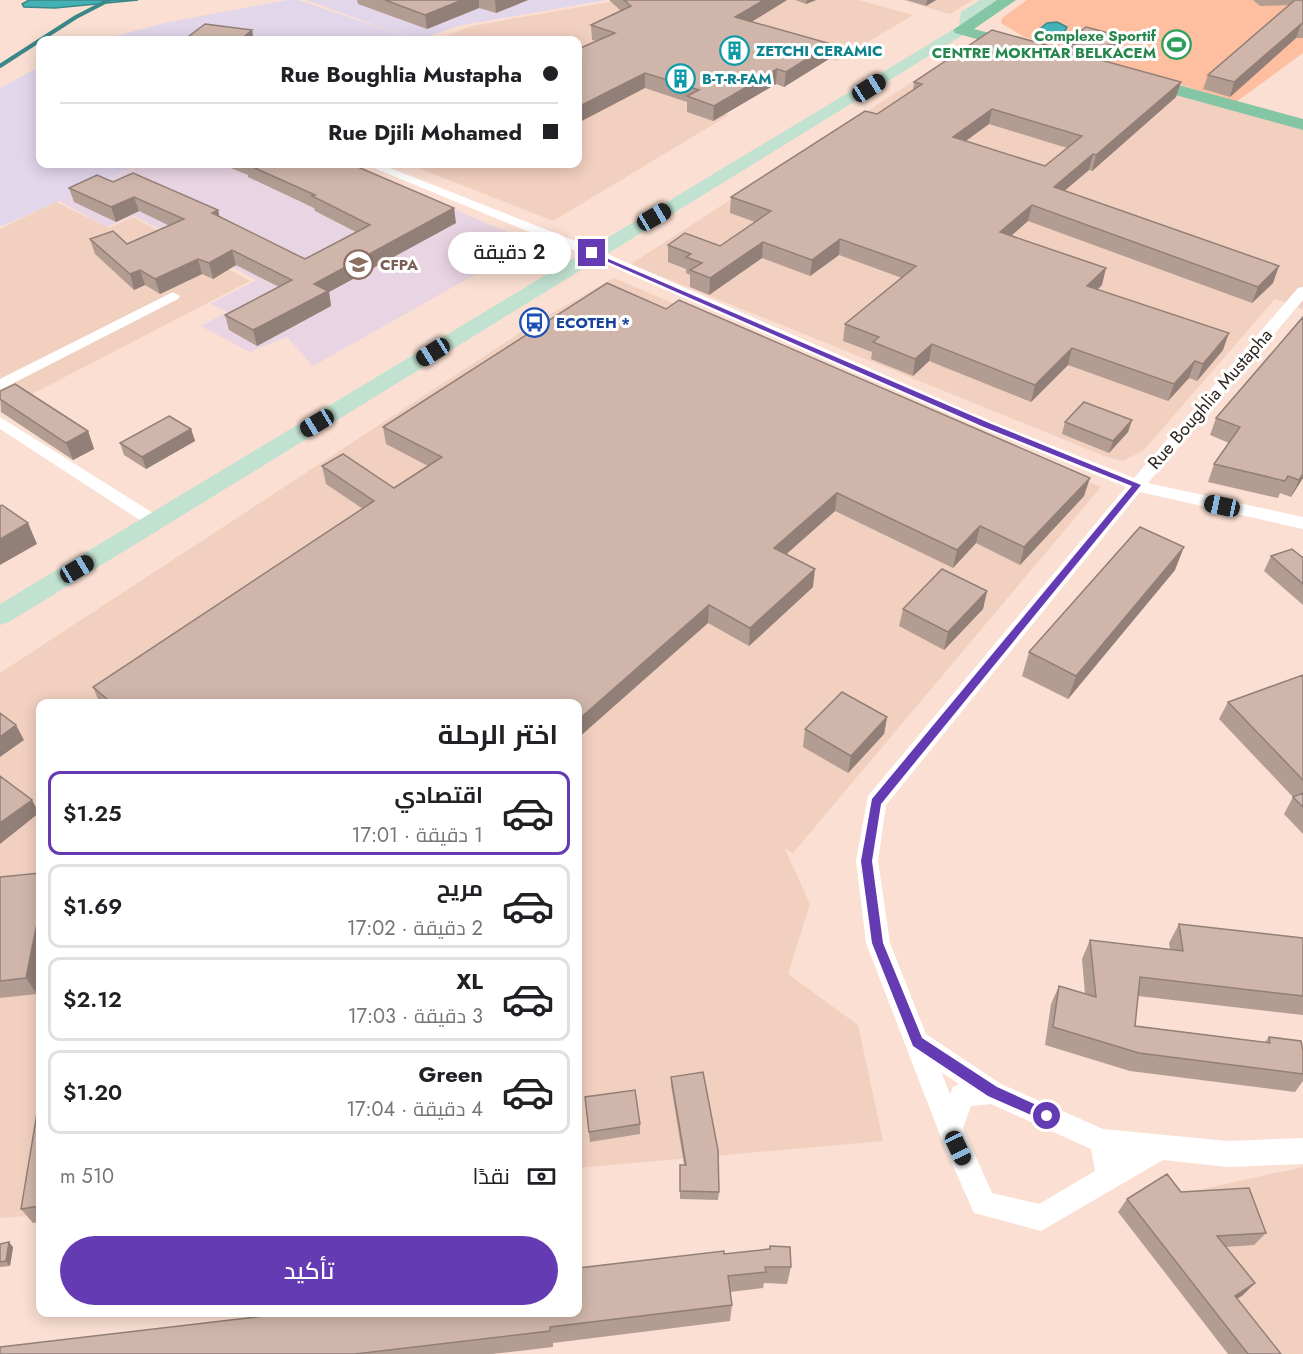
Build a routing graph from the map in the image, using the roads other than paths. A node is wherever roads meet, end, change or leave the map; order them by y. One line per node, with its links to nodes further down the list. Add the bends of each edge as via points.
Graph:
1 (1008, 0): 2 (main road)
2 (987, 8): 3 (main road); 3 (main road, via 988,23 996,31 1038,52)
3 (964, 29): 7 (main road)
4 (1125, 75): 5 (main road)
5 (1303, 125)
6 (380, 168): 7 (street)
7 (592, 253): 12 (street, via 976,420); 13 (main road)
8 (1303, 291): 12 (street, Rue Boughlia Mustapha)
9 (173, 296): 10 (street)
10 (0, 385)
11 (0, 422): 13 (street)
12 (1137, 485): 14 (street); 16 (street, Rue Boughlia Mustapha, via 876,802 867,861 878,943)
13 (154, 522): 15 (main road)
14 (1303, 523)
15 (0, 616)
16 (917, 1042): 17 (street); 18 (street, Rue Boughlia Mustapha)
17 (992, 1092): 18 (street, via 962,1095); 19 (street)
18 (950, 1128): 22 (street, via 983,1204 1041,1218)
19 (1102, 1141): 20 (street); 22 (street)
20 (1160, 1147): 21 (street, via 1228,1154); 22 (street)
21 (1303, 1150)
22 (1109, 1178)

